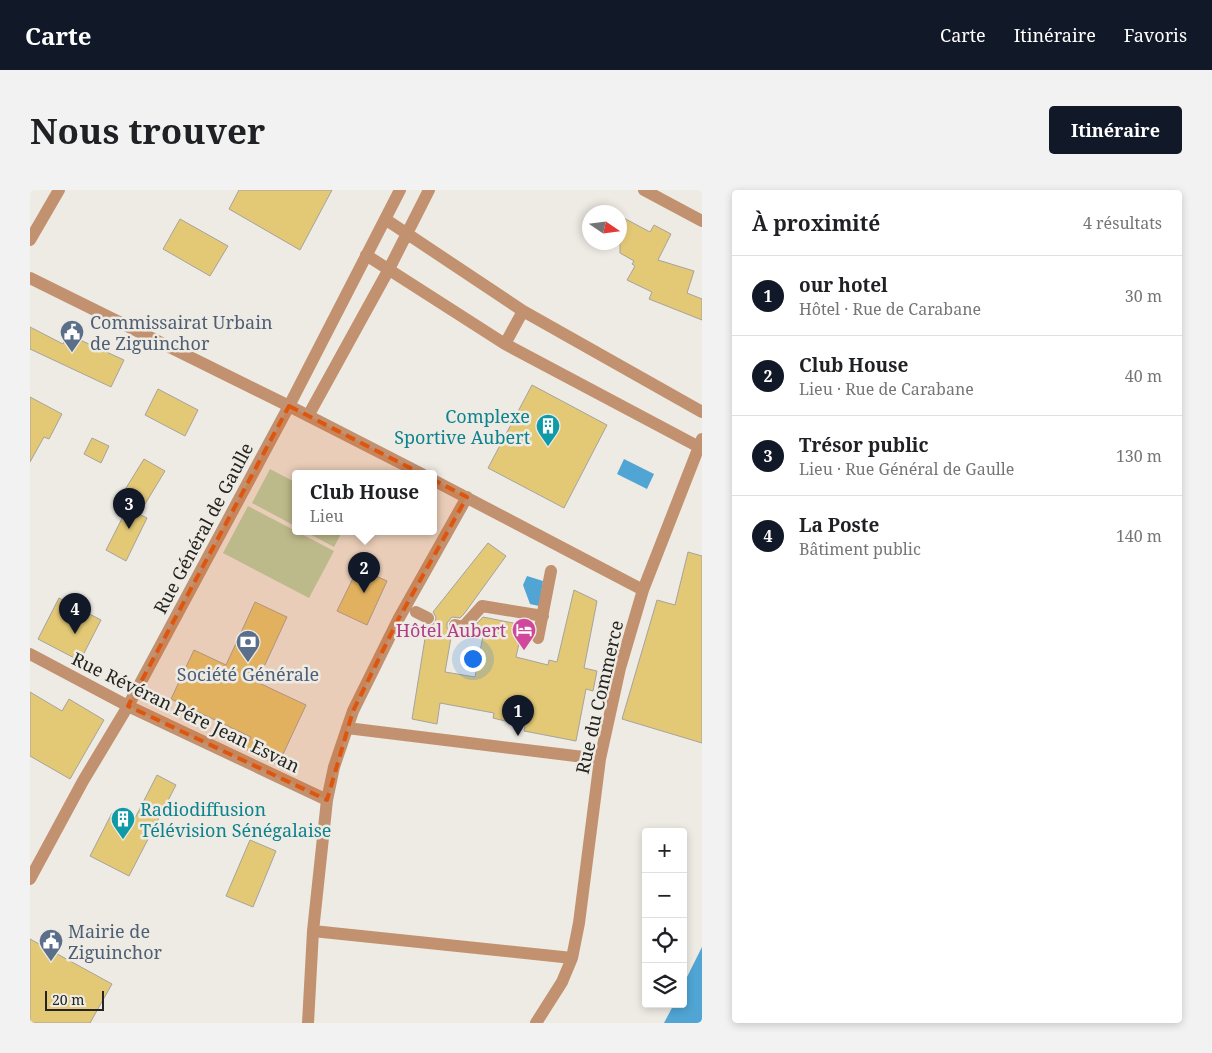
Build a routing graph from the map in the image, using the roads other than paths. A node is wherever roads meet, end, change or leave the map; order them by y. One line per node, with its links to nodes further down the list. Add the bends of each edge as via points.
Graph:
1 (59, 190): 8 (street)
2 (400, 190): 5 (street, Rue Général de Gaulle)
3 (429, 190): 7 (street)
4 (644, 190): 6 (street)
5 (385, 219): 7 (street); 9 (street, Rue Général de Gaulle)
6 (702, 221)
7 (407, 233): 10 (street); 12 (street)
8 (30, 240)
9 (366, 255): 10 (street); 14 (street, Rue Général de Gaulle)
10 (389, 269): 13 (street); 16 (street)
11 (30, 278): 14 (street)
12 (523, 311): 13 (street); 15 (street)
13 (505, 344): 17 (street)
14 (289, 406): 16 (street); 29 (street, Rue Général de Gaulle)
15 (702, 412)
16 (308, 416): 18 (street)
17 (701, 443): 22 (street, Rue du Commerce)
18 (414, 470)
19 (437, 482): 20 (street)
20 (467, 497): 22 (street); 30 (street, via 399,618)
21 (551, 571): 24 (street)
22 (643, 590): 31 (street, Rue du Commerce, via 620,668)
23 (416, 612): 25 (street)
24 (543, 616): 26 (street, via 482,606 463,627); 27 (street)
25 (428, 618)
26 (455, 625)
27 (538, 638)
28 (30, 654): 29 (street, Rue Révéran Pére Jean Esvan)
29 (128, 706): 32 (street, Rue Révéran Pére Jean Esvan); 33 (street, Rue Général de Gaulle)
30 (347, 728): 31 (street); 32 (street)
31 (600, 758): 35 (street, Rue du Commerce)
32 (327, 800): 34 (street)
33 (30, 880)
34 (312, 931): 35 (street); 36 (street)
35 (572, 958): 37 (street, Rue du Commerce, via 562,982)
36 (308, 1023)
37 (536, 1023)

